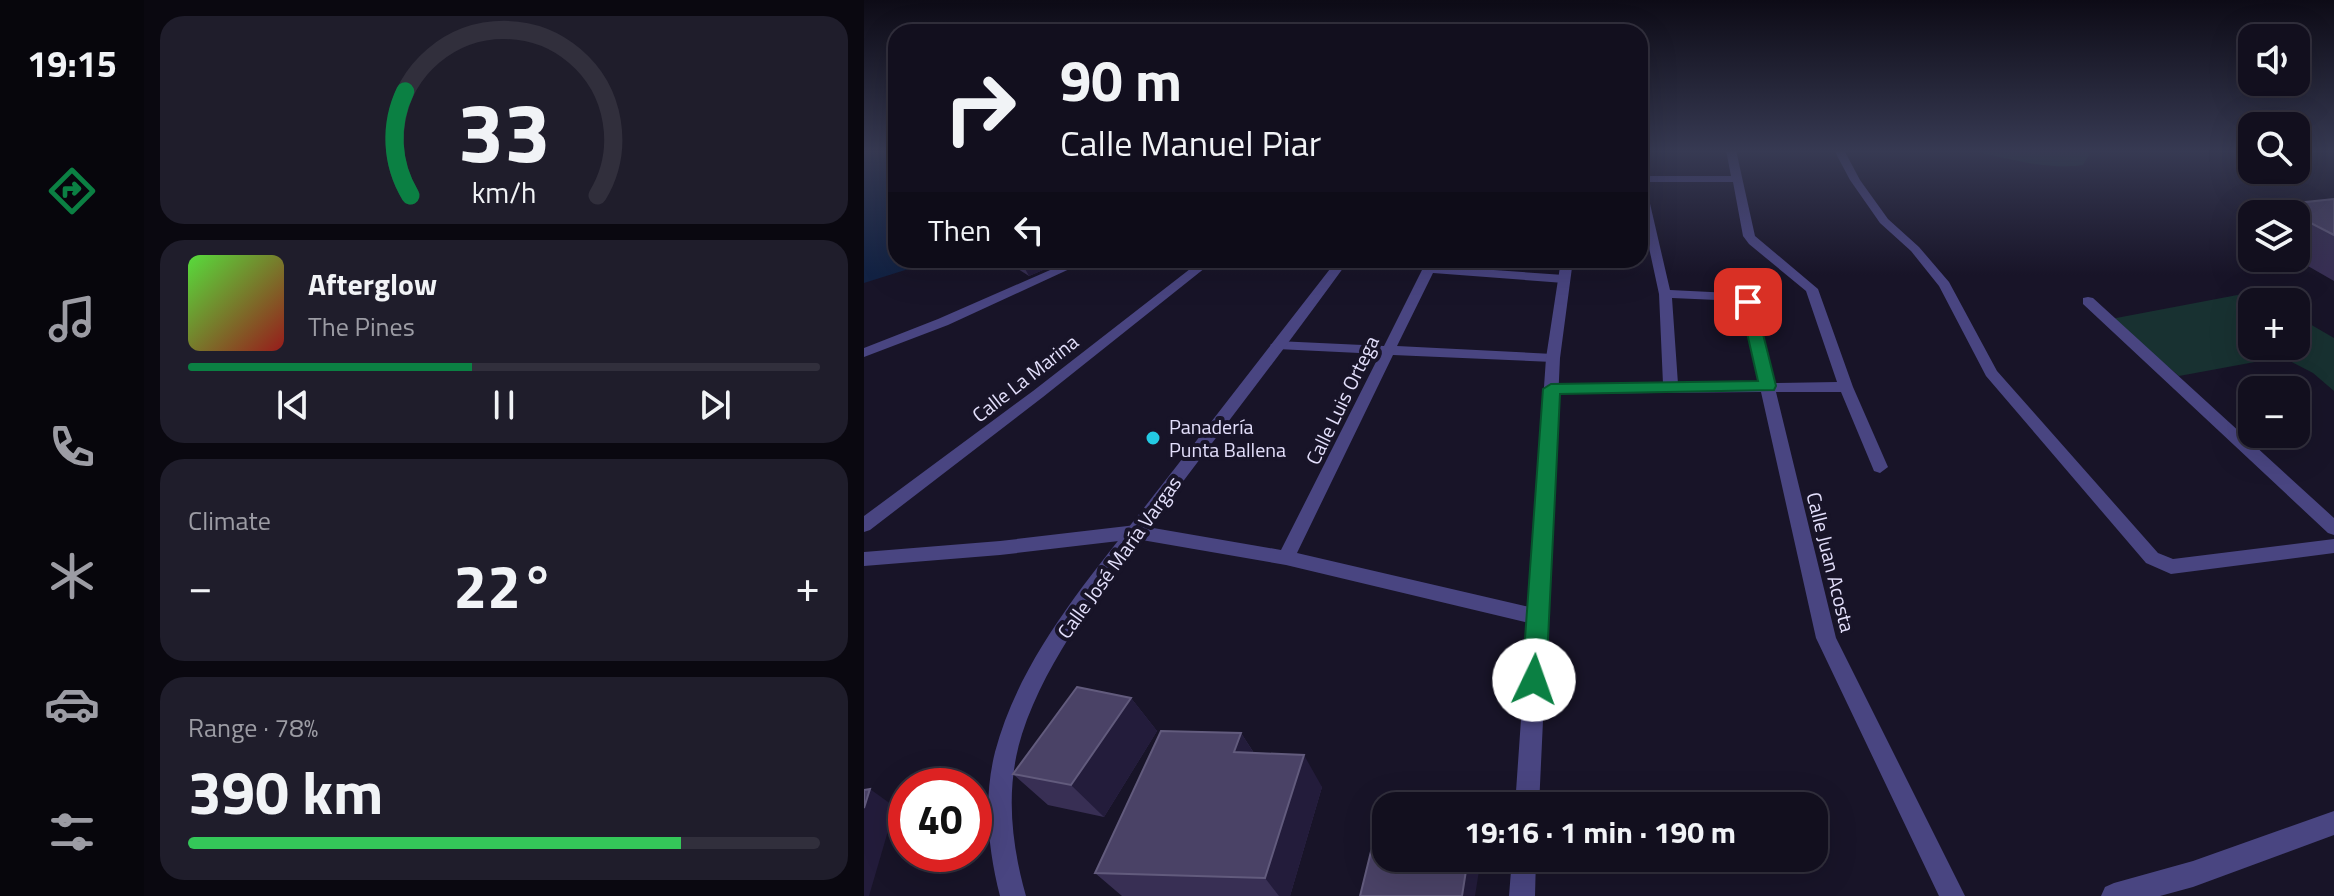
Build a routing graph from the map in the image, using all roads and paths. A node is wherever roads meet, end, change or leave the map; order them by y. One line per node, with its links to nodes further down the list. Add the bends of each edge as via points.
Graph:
1 (1741, 192): 17 (street, via 1753,242 1812,289)
2 (1863, 192): 23 (street, via 1945,285 1991,373 2152,558 2171,567)
3 (1648, 216): 9 (street)
4 (1065, 268): 13 (street)
5 (1198, 268): 20 (street, Calle La Marina)
6 (1337, 268): 11 (street, Calle José María Vargas)
7 (1430, 268): 12 (street, Calle Luis Ortega)
8 (1565, 268): 14 (street)
9 (1665, 294): 15 (street, Calle Juan Acosta, via 1746,297); 16 (street)
10 (2088, 301): 21 (street)
11 (1277, 345): 12 (street); 22 (street, Calle José María Vargas)
12 (1389, 350): 14 (street); 24 (street, Calle Luis Ortega)
13 (864, 353)
14 (1553, 358): 18 (street)
15 (1768, 386): 16 (street); 17 (street); 32 (street, Calle Juan Acosta, via 1826,638)
16 (1671, 387): 18 (street)
17 (1846, 387): 19 (street)
18 (1551, 389): 26 (street)
19 (1880, 467)
20 (864, 525)
21 (2334, 528)
22 (1136, 532): 24 (street); 25 (street); 30 (street, Calle José María Vargas, via 1065,630 1012,735 998,797 1000,838)
23 (2334, 546)
24 (1286, 558): 26 (street)
25 (864, 559)
26 (1538, 617): 27 (street)
27 (1528, 792)
28 (2334, 823): 33 (street)
29 (1523, 872): 31 (street)
30 (1013, 896)
31 (1522, 896)
32 (1952, 896)
33 (2114, 896)

